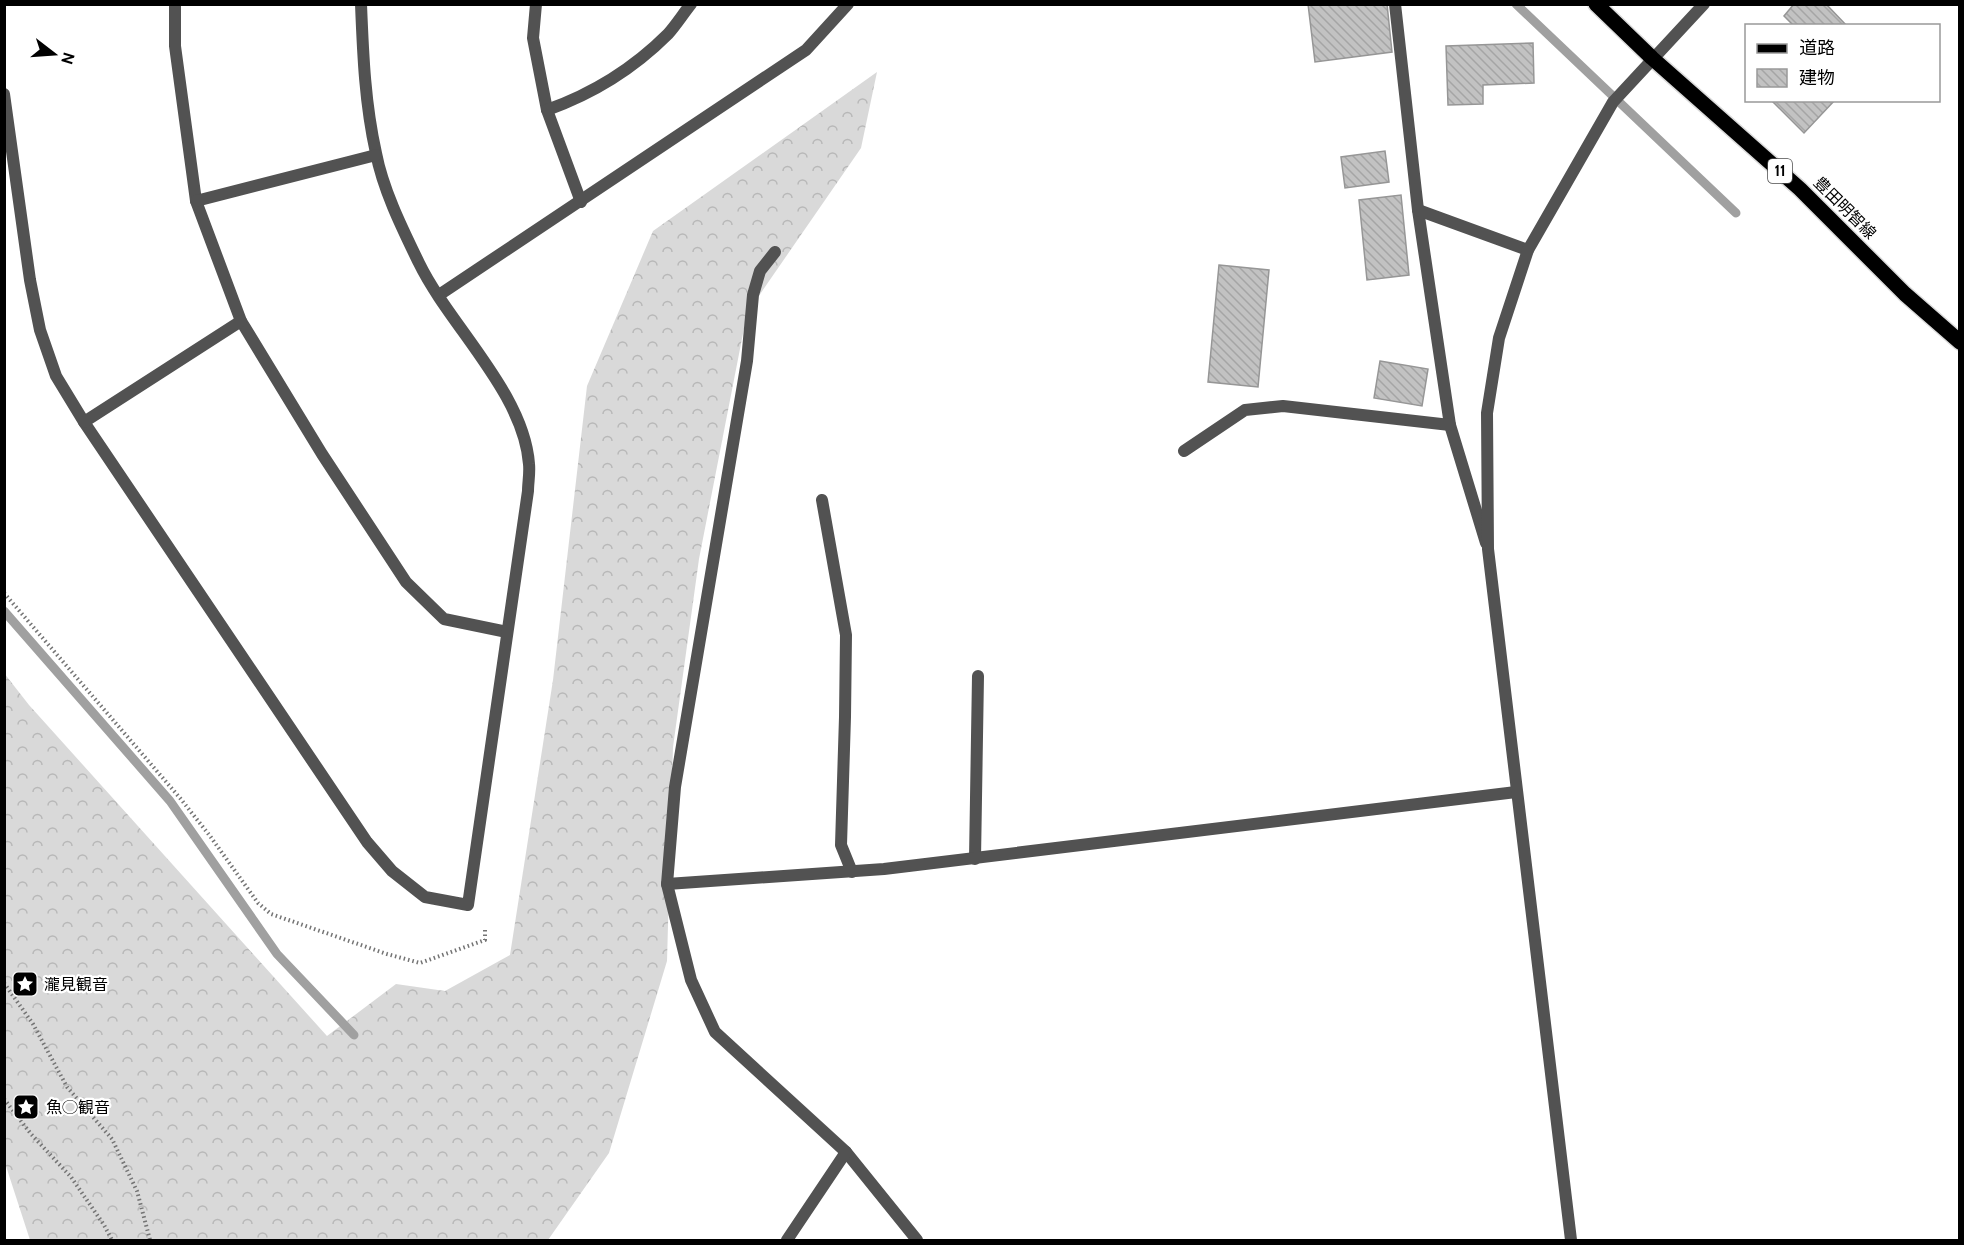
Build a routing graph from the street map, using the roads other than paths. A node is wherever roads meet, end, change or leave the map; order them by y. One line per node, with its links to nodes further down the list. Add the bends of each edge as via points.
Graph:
1 (175, 4): 13 (street, via 175,46)
2 (361, 4): 12 (street, via 363,72)
3 (536, 4): 11 (street, via 533,38)
4 (691, 4): 11 (street, via 668,33 624,72 575,100)
5 (848, 4): 14 (street, via 807,51)
6 (1395, 4): 15 (street)
7 (1596, 4): 9 (main road, 豊田明智線 / 11)
8 (1704, 4): 9 (street)
9 (1652, 58): 16 (street, via 1613,102); 20 (main road, 豊田明智線 / 11, via 1800,189)
10 (4, 94): 21 (street, via 40,330 56,376)
11 (547, 110): 14 (street)
12 (376, 155): 13 (street); 18 (street, via 394,209 420,266)
13 (196, 201): 19 (street)
14 (581, 202): 18 (street)
15 (1418, 210): 16 (street); 22 (street)
16 (1528, 250): 25 (street, via 1499,338 1487,413)
17 (775, 252): 31 (street, via 760,271 753,294 747,361 675,788)
18 (439, 296): 26 (street, via 498,383 525,443 528,491)
19 (241, 321): 21 (street); 26 (street, via 406,582 444,619)
20 (1959, 342)
21 (84, 422): 26 (street, via 367,842 392,871 425,897 468,905)
22 (1450, 425): 23 (street, via 1283,406 1245,410); 25 (street)
23 (1184, 451)
24 (822, 500): 30 (street, via 846,635 841,845)
25 (1488, 549): 28 (street)
26 (507, 632)
27 (978, 676): 29 (street)
28 (1516, 792): 29 (street); 35 (street)
29 (975, 859): 30 (street)
30 (852, 872): 31 (street)
31 (667, 884): 32 (street, via 691,980 715,1032)
32 (846, 1152): 33 (street); 34 (street)
33 (787, 1240)
34 (917, 1240)
35 (1571, 1240)

